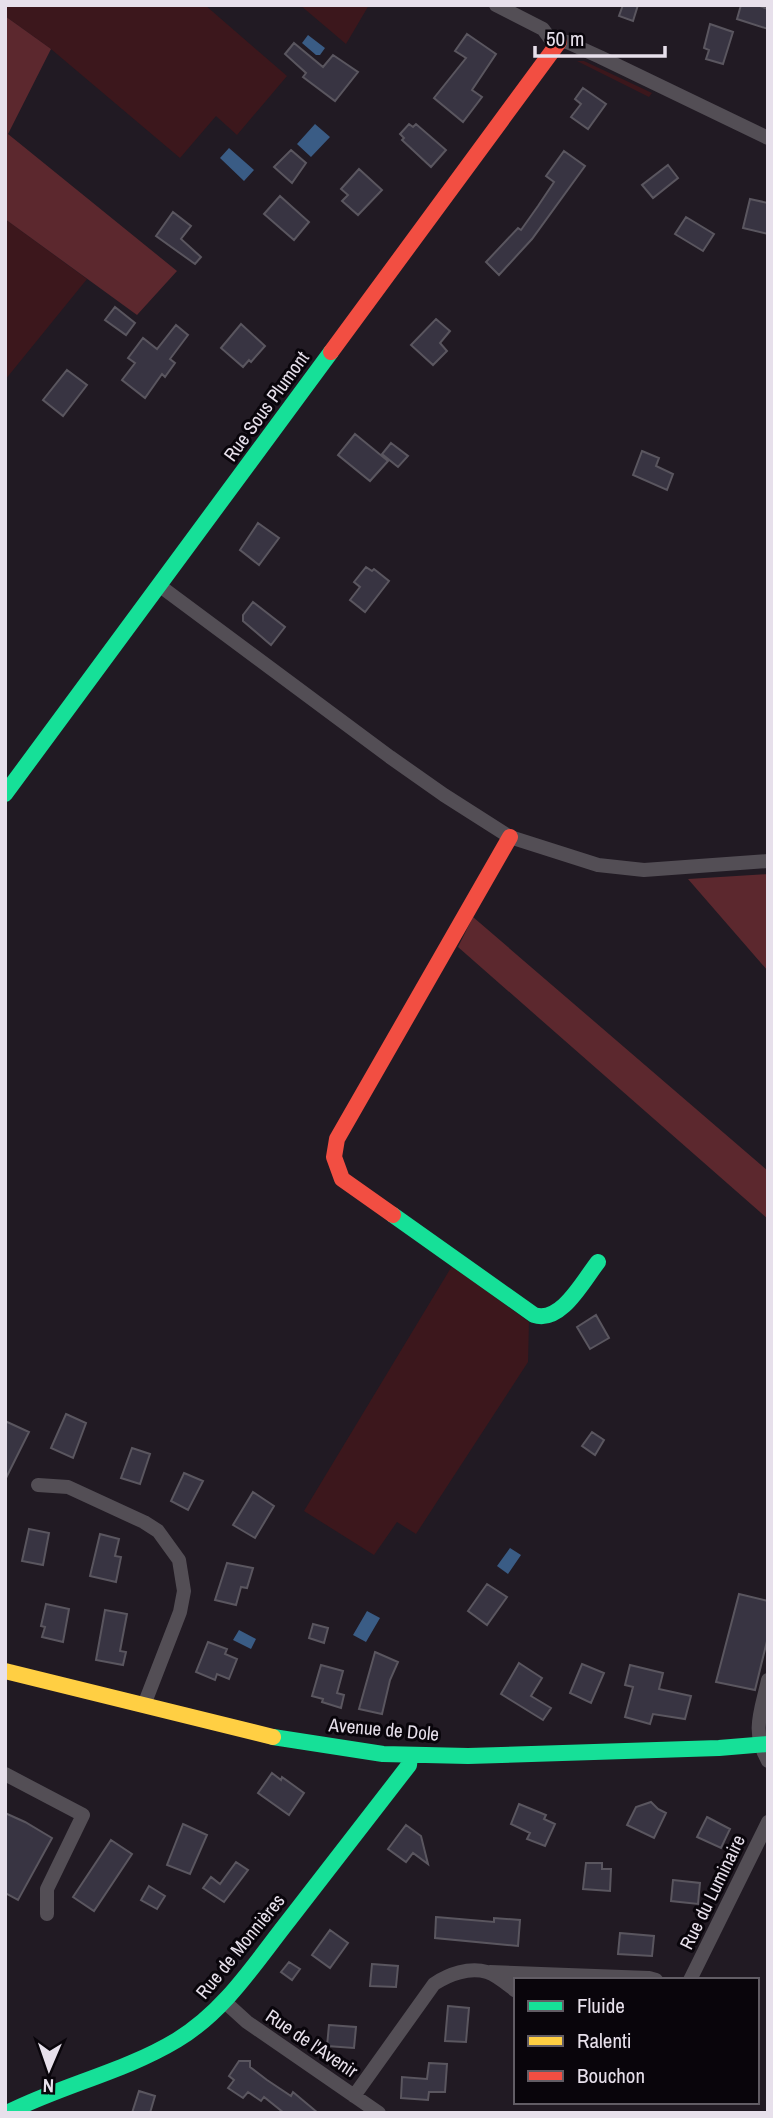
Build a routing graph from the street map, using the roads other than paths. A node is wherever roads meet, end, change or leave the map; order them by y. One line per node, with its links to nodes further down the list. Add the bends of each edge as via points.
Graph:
1 (496, 5): 2 (street)
2 (559, 42): 3 (street); 4 (street, Rue Sous Plumont)
3 (768, 138)
4 (160, 586): 5 (street, Rue Sous Plumont); 6 (street, via 390,757)
5 (5, 794)
6 (510, 837): 7 (street, via 598,865 644,870); 8 (street, via 337,1139 334,1157 342,1179 534,1315 543,1318 558,1313)
7 (768, 861)
8 (598, 1262)
9 (38, 1485): 12 (street, via 68,1487 144,1521 158,1531 179,1560 184,1591 180,1612)
10 (5, 1671): 12 (street, Avenue de Dole)
11 (768, 1680): 13 (street, via 757,1728)
12 (144, 1705): 14 (street, Avenue de Dole, via 275,1737)
13 (763, 1744): 14 (street, Avenue de Dole); 15 (street)
14 (410, 1756): 23 (street, Rue de Monnières, via 409,1765)
15 (768, 1761)
16 (5, 1774): 18 (street, via 83,1815 47,1889)
17 (768, 1822): 21 (street, Rue du Luminaire)
18 (47, 1914)
19 (488, 1972): 20 (street); 22 (street); 24 (street, via 458,1972 434,1984)
20 (649, 1978)
21 (691, 1978)
22 (514, 1990)
23 (225, 2002): 24 (street, Rue de l'Avenir); 25 (street, Rue de Monnières, via 181,2038 158,2050)
24 (354, 2096): 26 (street, Rue de l'Avenir)
25 (7, 2113)
26 (379, 2113)

